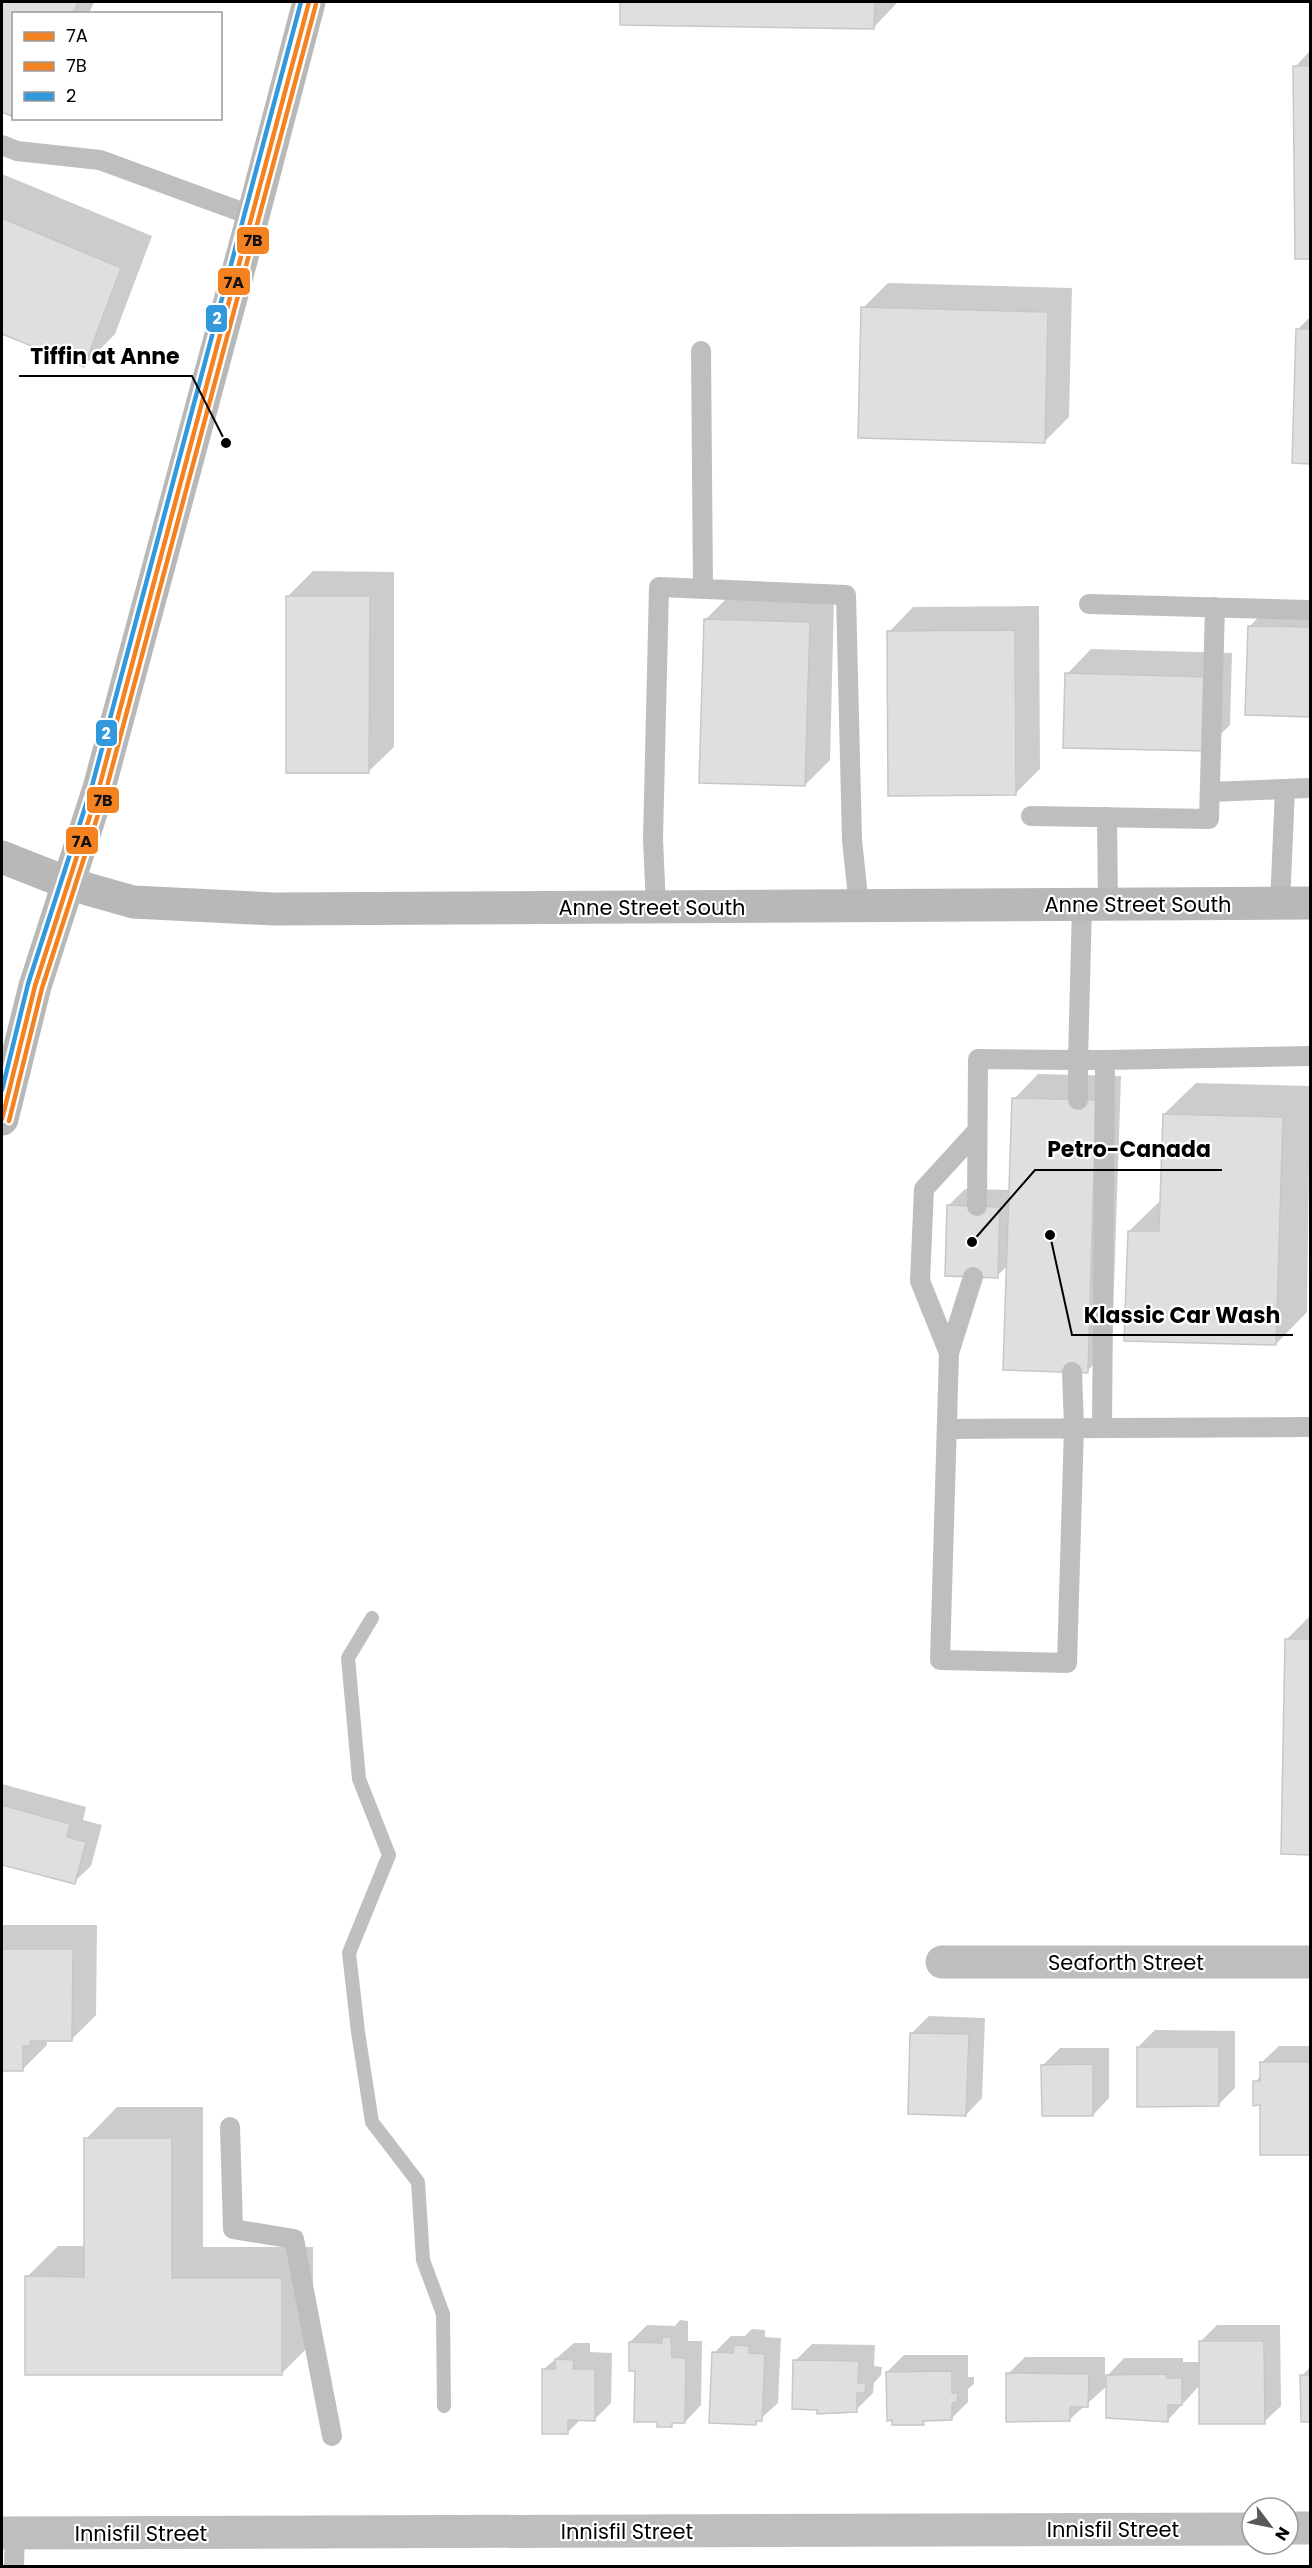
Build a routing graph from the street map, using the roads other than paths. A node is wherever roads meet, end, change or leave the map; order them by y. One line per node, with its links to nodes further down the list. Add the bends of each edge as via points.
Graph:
1 (309, 2): 3 (street)
2 (2, 146): 3 (lane, via 100,160)
3 (253, 216): 15 (street)
4 (701, 351): 5 (lane)
5 (703, 588): 18 (lane, via 846,595 852,840); 19 (lane, via 659,587 653,838)
6 (1089, 604): 7 (lane)
7 (1215, 607): 8 (lane); 11 (lane)
8 (1311, 610)
9 (1311, 788): 10 (lane)
10 (1285, 789): 11 (lane); 16 (lane)
11 (1210, 792): 13 (lane, via 1209,819)
12 (1031, 816): 13 (lane)
13 (1107, 817): 17 (lane)
14 (2, 857): 15 (street, Anne Street South)
15 (70, 884): 19 (street, Anne Street South, via 133,902 273,909); 24 (street, via 35,986)
16 (1295, 903): 17 (street, Anne Street South)
17 (1095, 905): 18 (street, Anne Street South); 21 (lane)
18 (859, 906): 19 (street, Anne Street South)
19 (656, 907)
20 (1311, 1056): 22 (lane)
21 (1078, 1060): 22 (lane); 23 (lane); 25 (lane, via 978,1059)
22 (1105, 1060): 31 (lane)
23 (1078, 1100)
24 (2, 1119)
25 (977, 1131): 26 (lane); 28 (lane, via 924,1189 920,1281)
26 (977, 1206)
27 (973, 1277): 28 (lane)
28 (949, 1353): 33 (lane)
29 (1072, 1372): 30 (lane)
30 (1074, 1427): 31 (lane); 33 (lane); 33 (lane, via 1067,1663 940,1660)
31 (1102, 1427): 32 (lane)
32 (1311, 1427)
33 (947, 1429)
34 (942, 1962): 35 (street, Seaforth Street)
35 (1311, 1962)
36 (230, 2127): 37 (lane, via 233,2229 294,2239)
37 (332, 2436)
38 (1240, 2529): 39 (street, Innisfil Street)
39 (8, 2533): 40 (lane)
40 (15, 2566)

